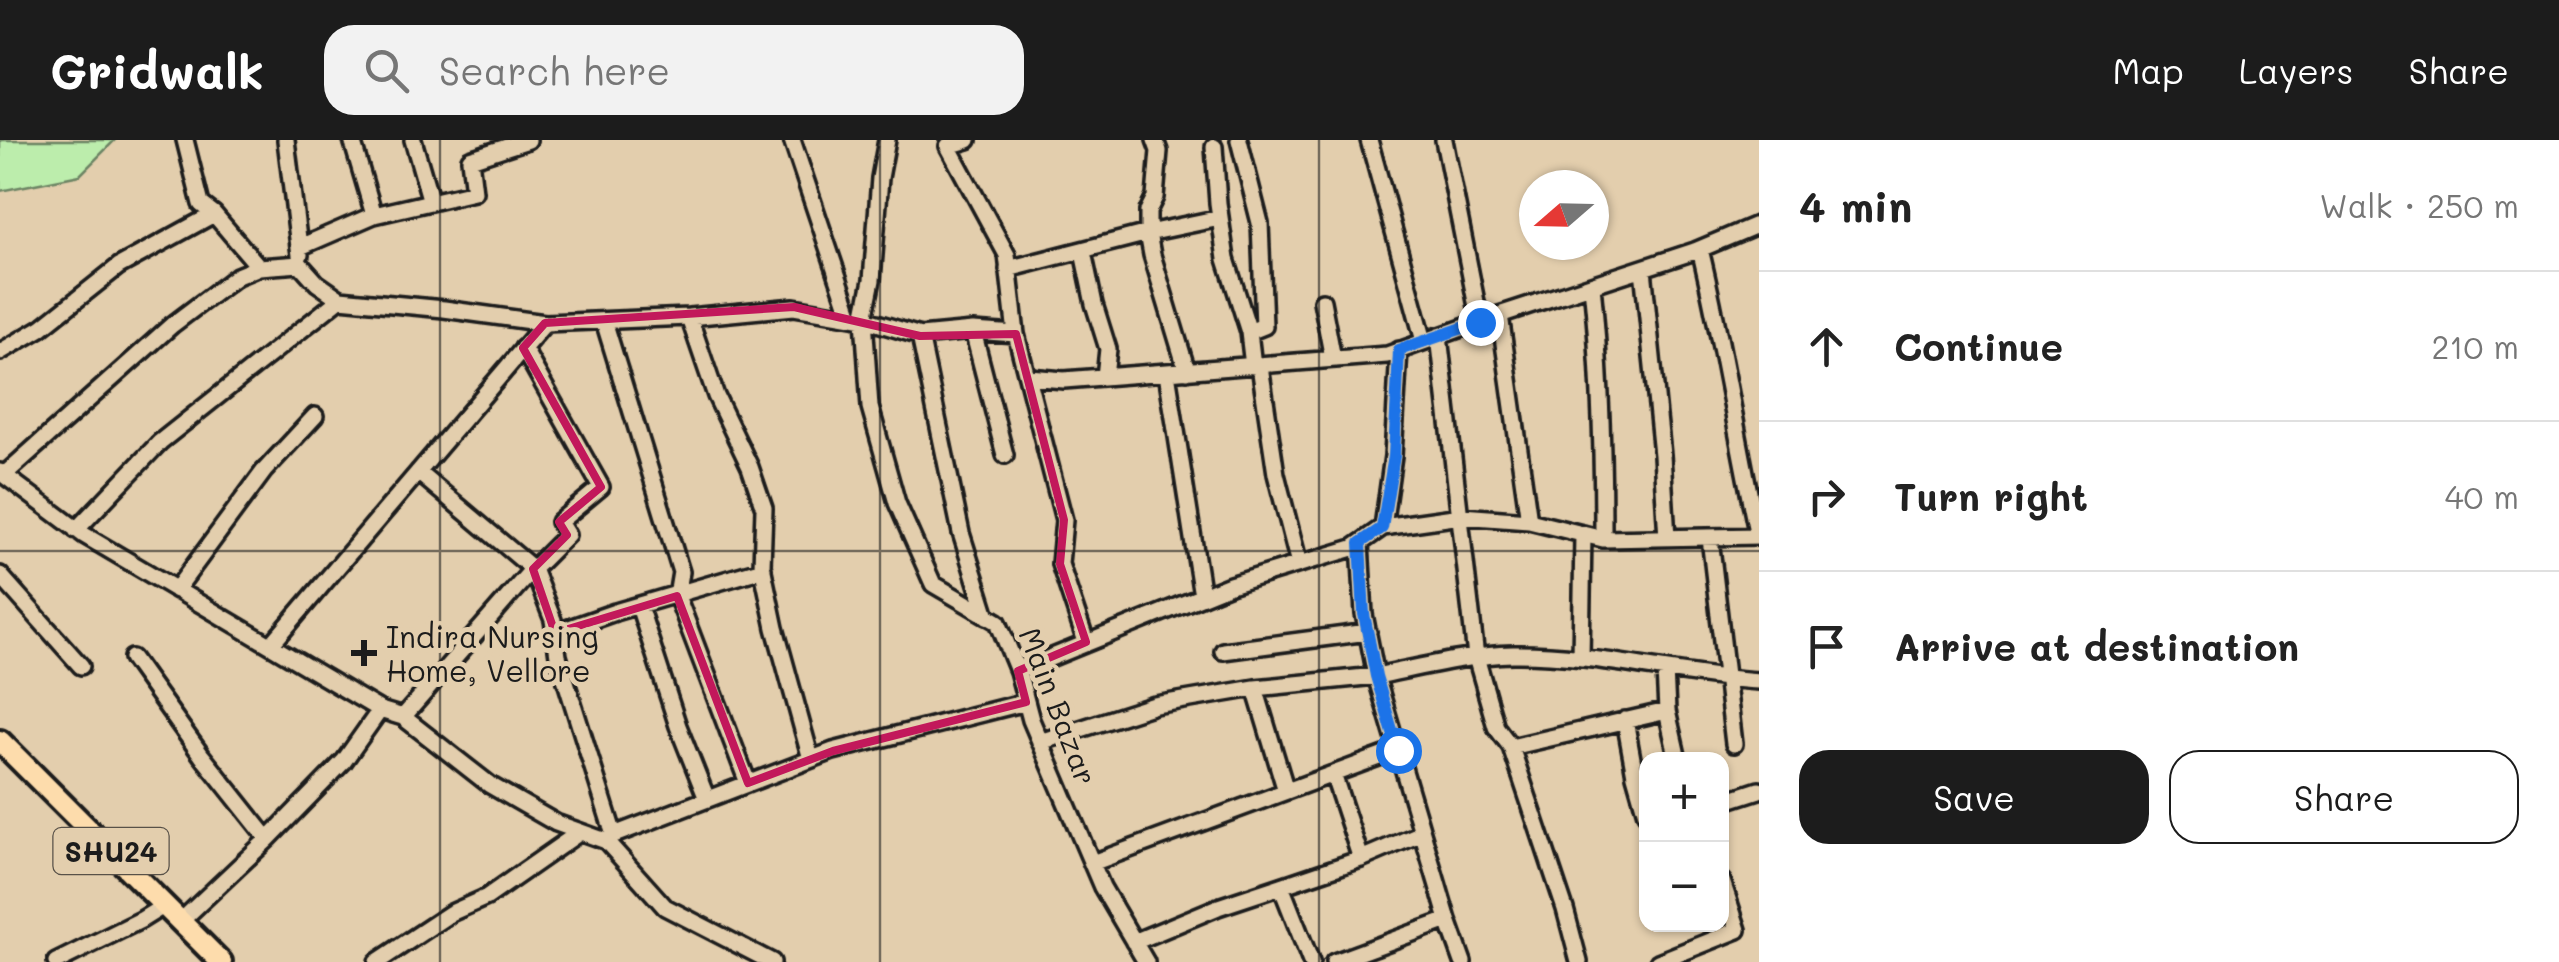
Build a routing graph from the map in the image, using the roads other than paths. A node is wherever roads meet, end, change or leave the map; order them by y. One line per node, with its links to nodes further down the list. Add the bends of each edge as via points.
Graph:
1 (184, 140): 15 (street, via 201,204)
2 (286, 140): 22 (street)
3 (352, 140): 16 (street)
4 (413, 140): 14 (street)
5 (528, 140): 14 (street, via 470,158 474,192)
6 (792, 140): 31 (street)
7 (886, 140): 31 (street, Main Bazar, via 872,280)
8 (968, 140): 24 (street, via 948,146)
9 (1155, 140): 19 (street)
10 (1239, 140): 36 (street, via 1260,223 1264,326)
11 (1369, 140): 39 (street)
12 (1444, 140): 33 (street)
13 (1214, 147): 17 (street)
14 (431, 202): 16 (street)
15 (214, 214): 23 (street); 42 (street, via 120,266)
16 (374, 215): 22 (street)
17 (1220, 218): 19 (street); 36 (street)
18 (1759, 224): 20 (street)
19 (1148, 233): 21 (street); 45 (street)
20 (1700, 249): 25 (street); 58 (street)
21 (1083, 252): 24 (street); 48 (street, via 1108,349)
22 (300, 256): 23 (street); 27 (street, via 316,283)
23 (259, 267): 52 (street, via 172,325)
24 (1008, 269): 37 (street)
25 (1643, 269): 26 (street); 59 (street)
26 (1592, 286): 29 (street); 61 (street)
27 (340, 298): 34 (street); 56 (street, via 160,442)
28 (1322, 301): 43 (street)
29 (1500, 315): 33 (street); 54 (street)
30 (689, 317): 31 (street, via 794,307); 32 (street); 65 (street, via 764,508)
31 (857, 317): 38 (street); 71 (street, Main Bazar, via 870,406 897,502 933,584)
32 (604, 321): 34 (street); 68 (street, via 681,572)
33 (1480, 322): 39 (street)
34 (544, 324): 40 (street)
35 (973, 331): 37 (street); 38 (street); 50 (street)
36 (1249, 332): 44 (street)
37 (1016, 334): 47 (street)
38 (920, 336): 71 (street, via 961,533)
39 (1432, 339): 41 (street); 53 (street)
40 (524, 348): 51 (street); 64 (street, via 601,487 559,522 567,535)
41 (1399, 350): 43 (street); 55 (street, via 1394,456)
42 (0, 352)
43 (1333, 359): 44 (street)
44 (1256, 366): 45 (street); 63 (street)
45 (1188, 372): 46 (street)
46 (1167, 373): 48 (street); 69 (street)
47 (1029, 377): 48 (street); 74 (street, via 1064,520 1060,564)
48 (1105, 377)
49 (315, 416): 67 (street, via 264,471)
50 (1005, 455)
51 (418, 472): 64 (street); 75 (street)
52 (2, 474): 56 (street)
53 (1461, 516): 54 (street); 55 (street); 77 (street)
54 (1529, 521): 57 (street)
55 (1382, 528): 62 (street)
56 (76, 530): 67 (street)
57 (1583, 534): 61 (street); 79 (street)
58 (1758, 536): 60 (street)
59 (1667, 538): 60 (street); 61 (street)
60 (1710, 538): 84 (street)
61 (1603, 539)
62 (1360, 543): 63 (street); 72 (street)
63 (1299, 564): 69 (street)
64 (532, 569): 73 (street); 90 (street)
65 (763, 569): 68 (street); 98 (street)
66 (0, 574): 80 (street)
67 (176, 590): 75 (street)
68 (678, 596): 70 (street); 101 (street)
69 (1202, 596): 74 (street)
70 (639, 606): 73 (street); 104 (street)
71 (987, 616): 81 (street, Main Bazar, via 998,622)
72 (1368, 632): 76 (street); 83 (street)
73 (555, 634): 108 (street)
74 (1086, 642): 81 (street)
75 (271, 645): 88 (street)
76 (1223, 651)
77 (1476, 657): 79 (street); 83 (street); 95 (street, via 1496,728)
78 (132, 658): 109 (street)
79 (1580, 658): 82 (street)
80 (81, 666)
81 (1018, 670): 87 (street, Main Bazar)
82 (1664, 670): 84 (street); 89 (street)
83 (1376, 676): 86 (street); 96 (street)
84 (1728, 679): 85 (street); 94 (street)
85 (1759, 681)
86 (1255, 688): 93 (street, via 1155,705); 103 (street)
87 (1026, 702): 93 (street, Main Bazar); 98 (street)
88 (380, 710): 90 (street); 109 (street, via 344,761)
89 (1666, 711): 91 (street); 97 (street)
90 (403, 718): 106 (street, via 490,785)
91 (1625, 720): 95 (street); 100 (street)
92 (0, 741): 114 (main road, SHU24)
93 (1040, 742): 111 (street, Main Bazar)
94 (1734, 744)
95 (1511, 747): 126 (street)
96 (1398, 750): 99 (street); 107 (street)
97 (1676, 752)
98 (811, 759): 101 (street)
99 (1333, 774): 103 (street); 110 (street)
100 (1639, 783)
101 (748, 784): 104 (street)
102 (1759, 790): 105 (street)
103 (1286, 792): 111 (street)
104 (708, 799): 108 (street)
105 (1729, 800)
106 (580, 832): 108 (street); 120 (street)
107 (1422, 833): 110 (street); 115 (street)
108 (610, 838): 121 (street, via 665,907)
109 (268, 839): 116 (street)
110 (1361, 859): 112 (street)
111 (1092, 863): 117 (street, Main Bazar)
112 (1281, 886): 117 (street); 123 (street)
113 (1729, 902): 127 (street, via 1738,930)
114 (165, 904): 116 (main road, SHU24); 118 (street)
115 (1448, 920): 124 (street); 125 (street)
116 (181, 921): 119 (main road, SHU24)
117 (1134, 942): 122 (street, Main Bazar)
118 (56, 962)
119 (221, 962)
120 (377, 962)
121 (772, 962)
122 (1146, 962)
123 (1311, 962)
124 (1334, 962)
125 (1463, 962)
126 (1579, 962)
127 (1658, 962)

